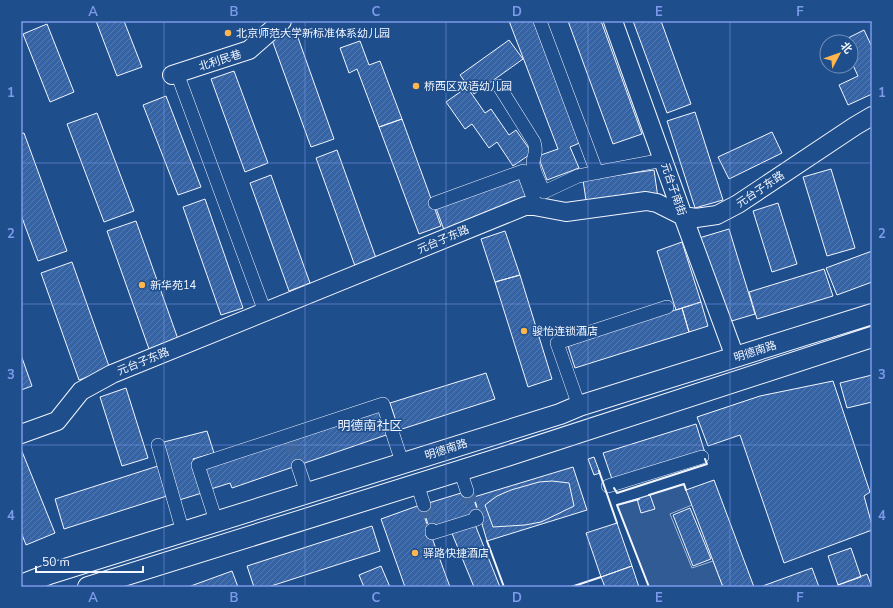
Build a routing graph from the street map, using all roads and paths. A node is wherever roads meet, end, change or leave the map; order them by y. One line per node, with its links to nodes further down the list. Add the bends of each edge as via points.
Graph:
1 (282, 21): 4 (street, 北利民巷, via 249,50)
2 (540, 21): 8 (street)
3 (613, 21): 7 (street, 元台子南街)
4 (174, 74): 13 (street)
5 (499, 86): 9 (street, via 534,142 534,168)
6 (872, 116): 11 (street, 元台子东路, via 724,212 710,217)
7 (663, 160): 8 (street); 11 (street, 元台子南街)
8 (597, 172): 9 (street, via 578,176)
9 (544, 202): 10 (street, via 523,171); 11 (street, 元台子东路, via 566,212 646,201 657,203); 13 (street, 元台子东路, via 516,209)
10 (435, 203)
11 (683, 216): 16 (street, 元台子南街)
12 (667, 307): 17 (street, via 557,343)
13 (266, 312): 18 (street, 元台子东路, via 112,374 81,391 57,421)
14 (872, 314): 16 (main road, 明德南路)
15 (872, 337): 23 (main road, 明德南路)
16 (735, 358): 17 (main road, 明德南路)
17 (579, 406): 21 (main road, 明德南路)
18 (21, 434)
19 (158, 445): 32 (street)
20 (702, 457): 25 (street)
21 (402, 462): 27 (main road, 明德南路); 30 (street, via 383,404 198,465)
22 (298, 466): 27 (street)
23 (460, 470): 24 (main road, 明德南路); 26 (street)
24 (417, 484): 28 (street); 36 (main road, 明德南路)
25 (608, 486)
26 (467, 491)
27 (307, 492): 30 (main road, 明德南路)
28 (424, 505)
29 (476, 516): 31 (street, via 477,519 432,533)
30 (216, 521): 32 (main road, 明德南路)
31 (432, 530)
32 (183, 532): 33 (main road, 明德南路)
33 (73, 567): 34 (main road, 明德南路); 35 (main road)
34 (21, 585)
35 (81, 587)
36 (88, 587)

